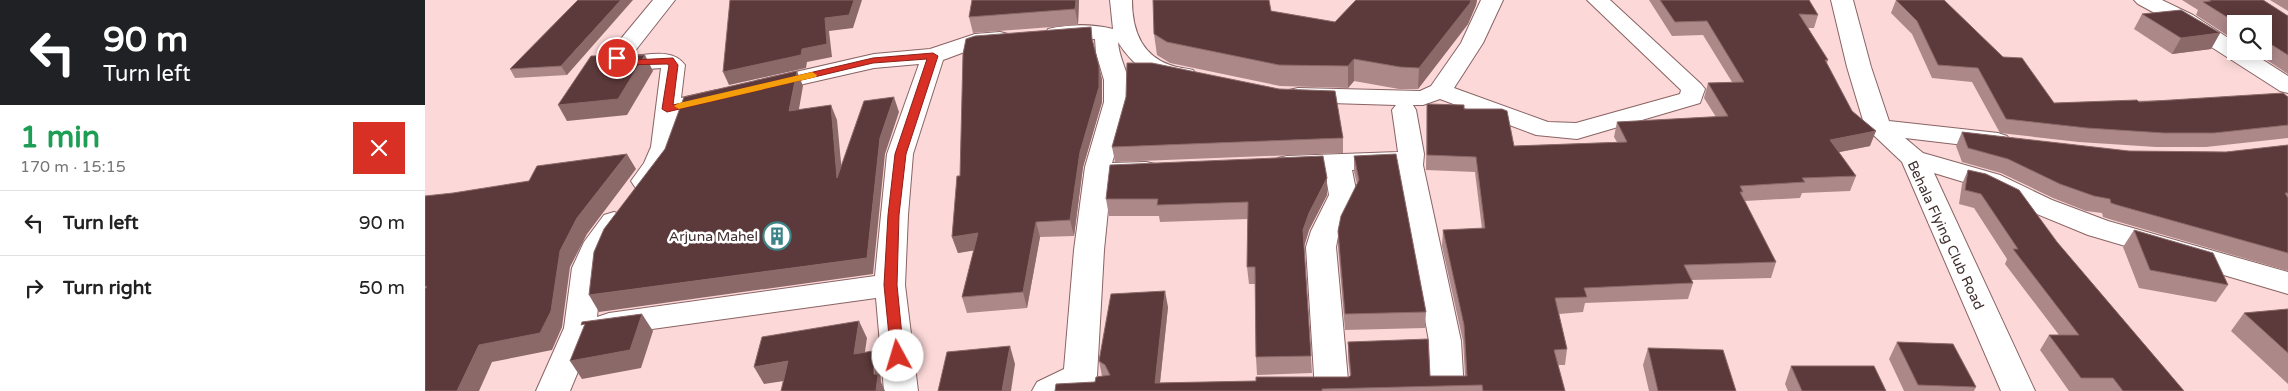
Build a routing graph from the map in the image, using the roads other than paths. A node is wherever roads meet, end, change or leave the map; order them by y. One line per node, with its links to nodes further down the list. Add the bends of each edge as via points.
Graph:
1 (664, 0): 12 (street, via 617,58 622,63 669,60 673,65)
2 (1121, 0): 8 (street, via 1120,19 1137,54 1161,70)
3 (1492, 0): 10 (street, via 1473,43)
4 (1598, 0): 10 (street, via 1693,89 1691,98 1577,131 1545,130)
5 (1842, 0): 14 (street)
6 (2145, 0): 9 (street, via 2185,20)
7 (933, 56): 12 (street, via 873,60); 21 (street, via 975,41 1076,32 1107,34 1107,53 1116,80 1116,102); 23 (street, via 900,154)
8 (1207, 80)
9 (2288, 86)
10 (1440, 91): 11 (street, via 1423,98)
11 (1281, 94)
12 (667, 109): 24 (street, via 667,133 660,159 599,242 587,268)
13 (1404, 110): 16 (street)
14 (1878, 128): 15 (street); 17 (street, Behala Flying Club Road)
15 (2022, 144)
16 (1410, 160): 18 (street); 30 (street, via 1430,341)
17 (1914, 160): 22 (street, via 1990,181 2097,228); 31 (street, Behala Flying Club Road)
18 (1337, 162): 19 (street); 26 (street, via 1343,195 1325,231 1321,247 1343,343)
19 (1259, 166)
20 (1172, 169): 21 (street)
21 (1099, 170): 25 (street, via 1089,250)
22 (2288, 283)
23 (890, 285): 24 (street); 28 (street)
24 (579, 328): 27 (street)
25 (1087, 384): 29 (street)
26 (1323, 389)
27 (553, 391)
28 (901, 391)
29 (1049, 391)
30 (1447, 391)
31 (2019, 391)

